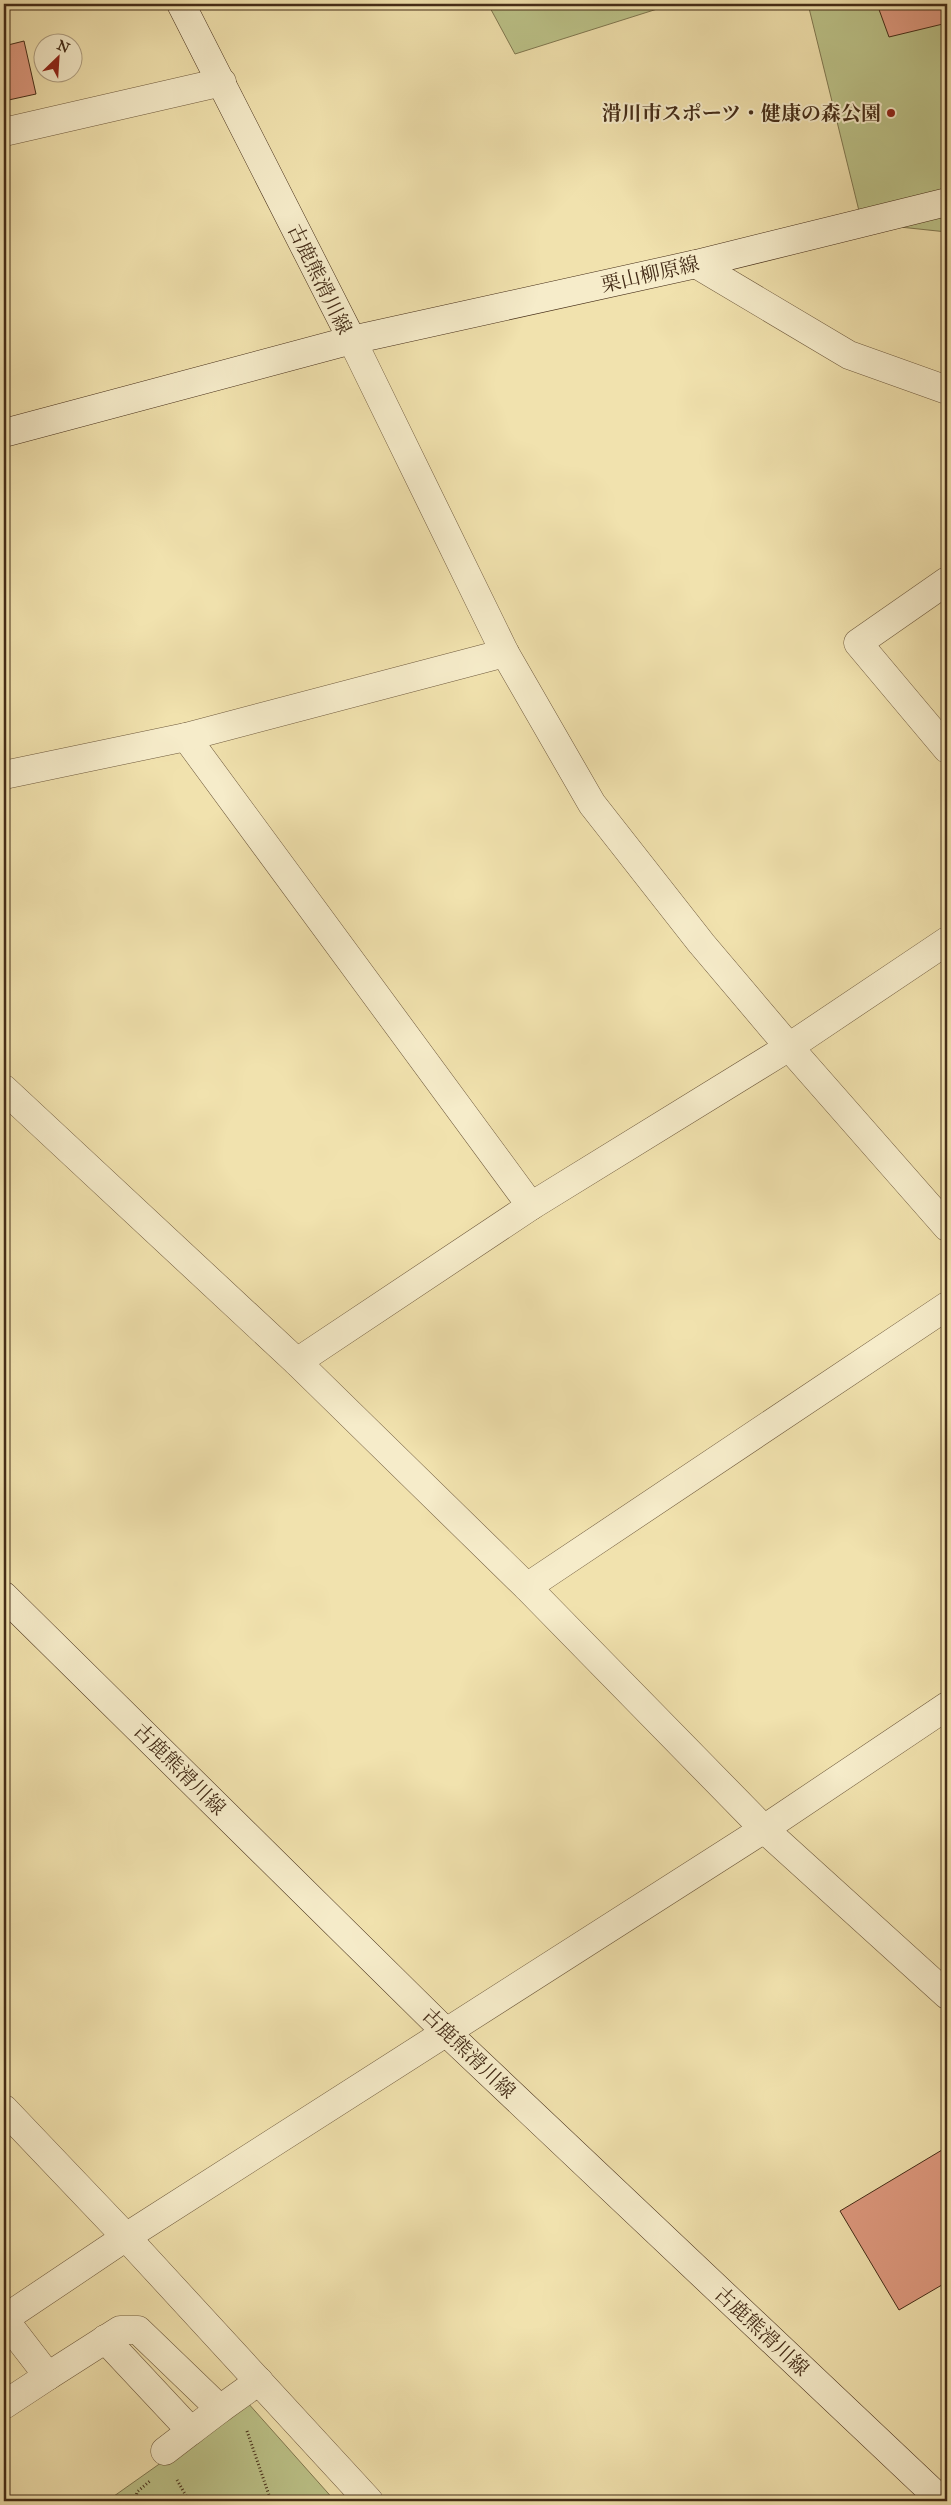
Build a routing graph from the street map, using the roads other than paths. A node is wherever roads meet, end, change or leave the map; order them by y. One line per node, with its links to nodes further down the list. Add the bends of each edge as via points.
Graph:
1 (181, 4): 2 (street, 古鹿熊滑川線)
2 (222, 82): 3 (street); 6 (street, 古鹿熊滑川線)
3 (4, 132)
4 (947, 202): 5 (street, 栗山柳原線)
5 (696, 264): 6 (street, 栗山柳原線); 7 (street, via 849,354)
6 (352, 340): 8 (street, 古鹿熊滑川線); 10 (street)
7 (947, 390)
8 (4, 434)
9 (947, 581): 12 (street, via 858,643)
10 (505, 653): 11 (street); 15 (street, via 592,804 701,943)
11 (186, 737): 13 (street); 17 (street)
12 (947, 750)
13 (4, 775)
14 (947, 941): 15 (street)
15 (789, 1047): 17 (street); 18 (street)
16 (4, 1089): 20 (street)
17 (531, 1206): 20 (street)
18 (947, 1227)
19 (947, 1306): 21 (street)
20 (297, 1362): 21 (street)
21 (527, 1587): 24 (street)
22 (4, 1596): 26 (street, 古鹿熊滑川線)
23 (947, 1706): 24 (street)
24 (764, 1828): 25 (street); 26 (street)
25 (947, 1995)
26 (447, 2033): 28 (street); 38 (street, 古鹿熊滑川線)
27 (4, 2108): 28 (street)
28 (126, 2237): 29 (street); 32 (street)
29 (4, 2319): 31 (street)
30 (105, 2339): 31 (street); 34 (street, via 120,2330 138,2330); 35 (street)
31 (48, 2376): 33 (street)
32 (259, 2381): 34 (street); 37 (street)
33 (4, 2405)
34 (220, 2409): 35 (street)
35 (191, 2430): 36 (street)
36 (169, 2462)
37 (369, 2501)
38 (942, 2501)

